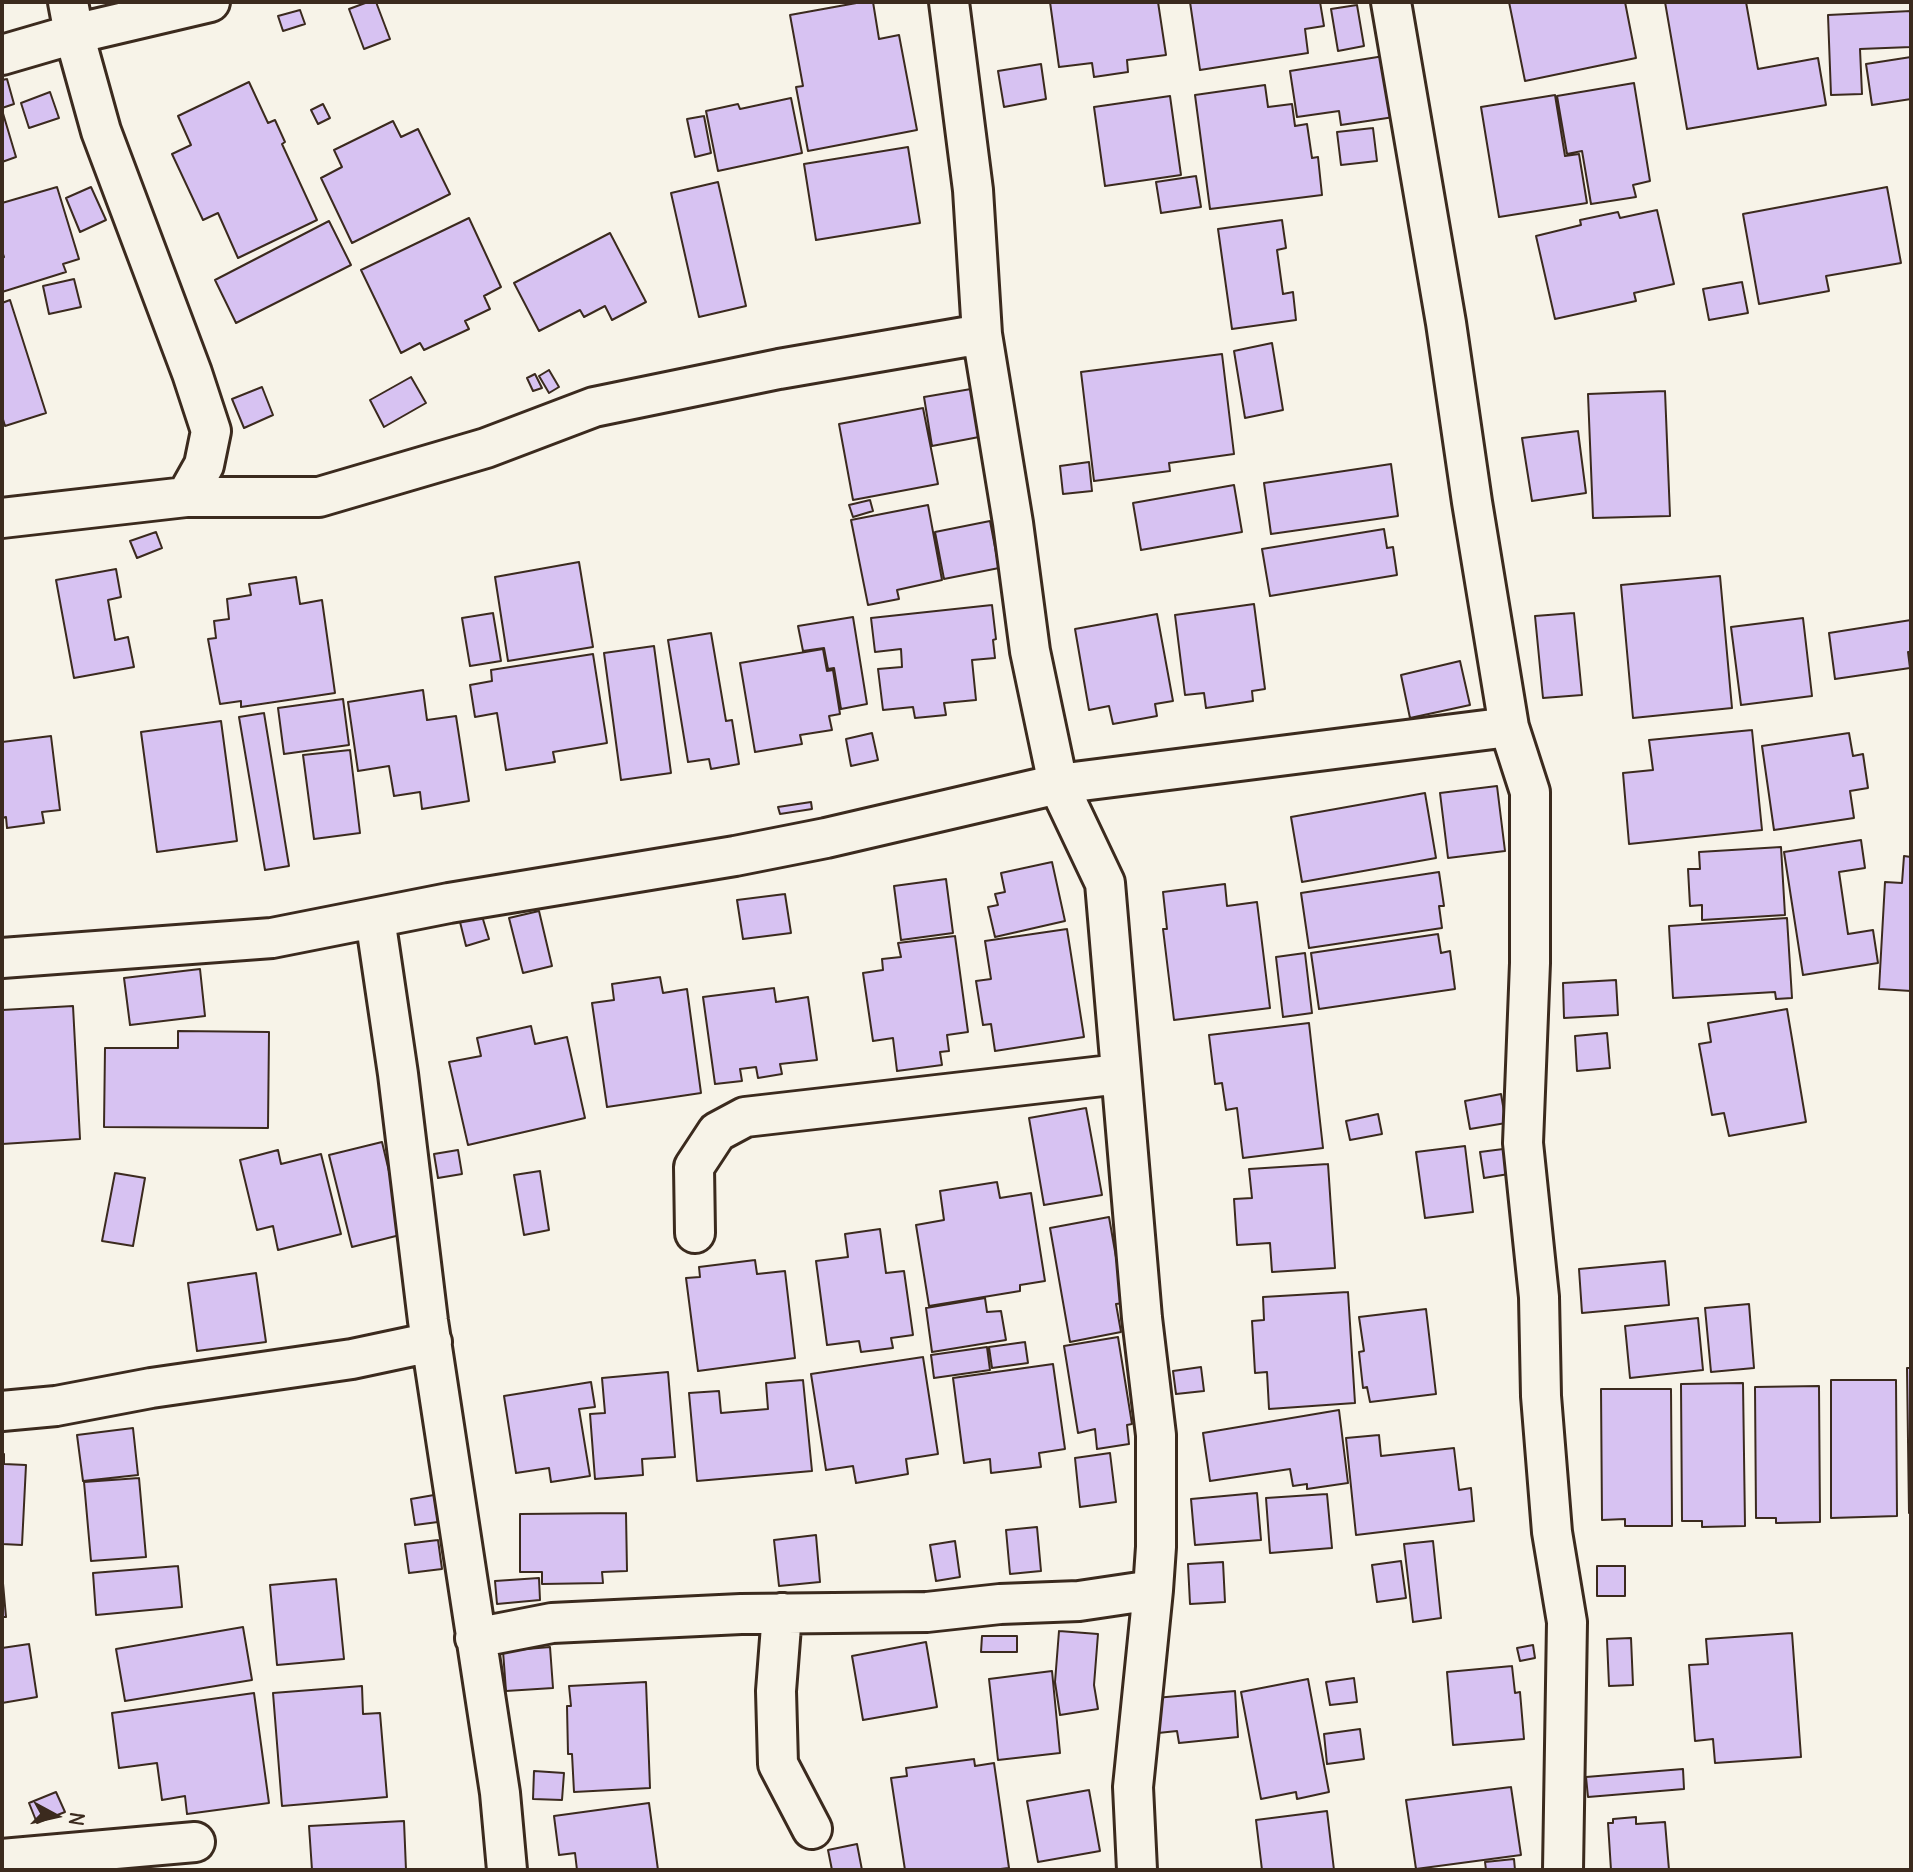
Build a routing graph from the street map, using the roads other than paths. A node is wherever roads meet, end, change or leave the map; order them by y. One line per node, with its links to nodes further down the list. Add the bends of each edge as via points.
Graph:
1 (210, 2): 4 (street)
2 (949, 2): 6 (street, via 973,190)
3 (1391, 2): 9 (street)
4 (71, 18): 5 (street); 7 (street, via 101,131 211,431 204,466)
5 (2, 55)
6 (982, 334): 7 (street, via 594,407 486,448 319,497); 10 (street, via 1030,651)
7 (186, 497): 8 (street)
8 (2, 518)
9 (1509, 727): 10 (street); 25 (street, via 1530,792 1523,1143 1539,1297 1552,1532 1567,1622)
10 (1058, 784): 11 (street, via 736,856); 13 (street, via 1105,883)
11 (375, 918): 12 (street, via 272,938); 15 (street)
12 (2, 958)
13 (1120, 1074): 14 (street, via 745,1116 718,1132 694,1167); 17 (street, via 1156,1435)
14 (695, 1233)
15 (432, 1342): 16 (street, via 352,1359); 19 (street)
16 (2, 1411)
17 (1153, 1590): 18 (street, via 1079,1601 927,1612); 24 (street, via 1133,1787)
18 (782, 1613): 19 (street, via 552,1623); 20 (street, via 776,1691 778,1764)
19 (475, 1638): 23 (street)
20 (812, 1829)
21 (195, 1842): 22 (street)
22 (2, 1859)
23 (507, 1870)
24 (1137, 1870)
25 (1563, 1870)

